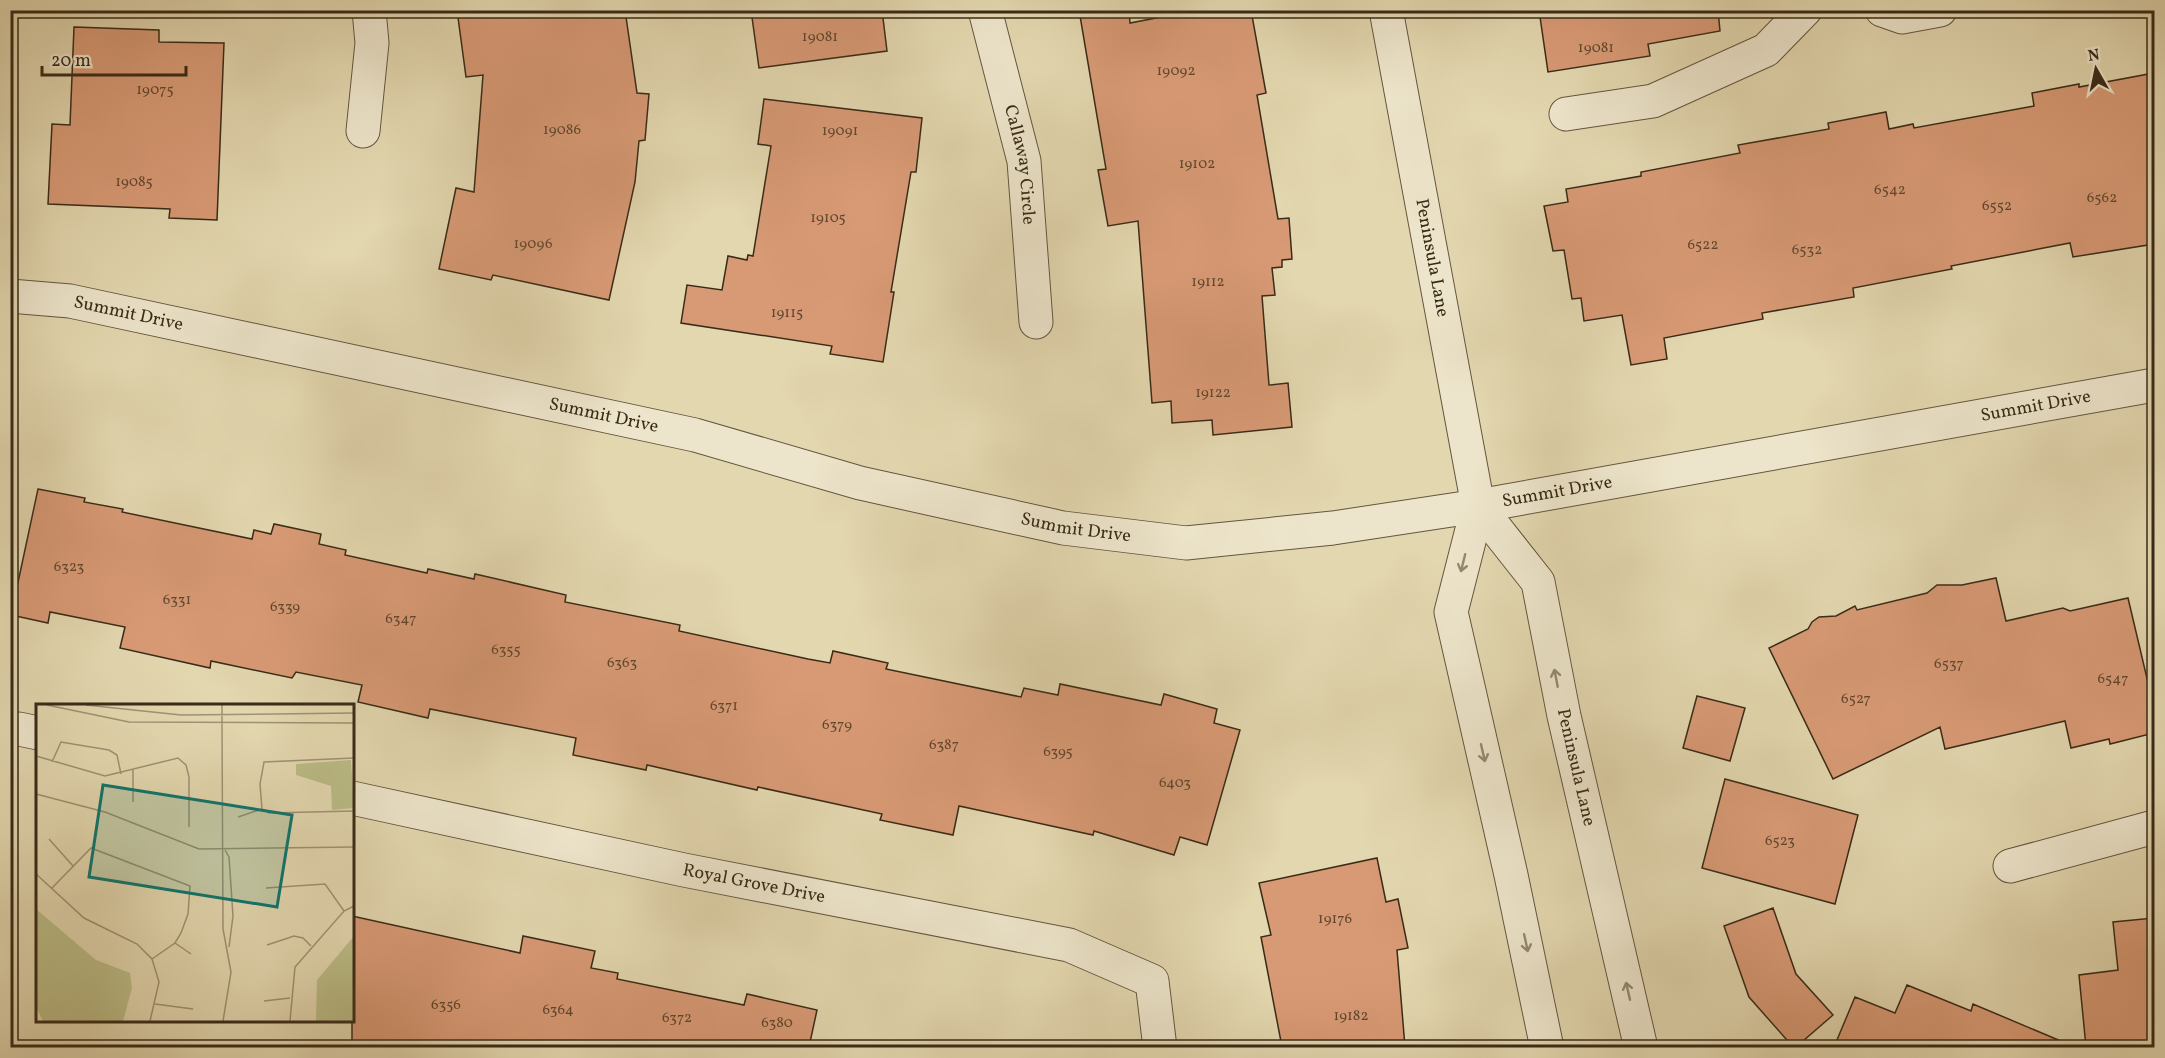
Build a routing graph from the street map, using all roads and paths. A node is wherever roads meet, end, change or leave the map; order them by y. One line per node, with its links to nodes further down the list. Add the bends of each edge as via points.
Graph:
1 (369, 10): 8 (street, via 372,43)
2 (985, 10): 10 (street, Callaway Circle, via 1024,161)
3 (1386, 10): 12 (street, Peninsula Lane)
4 (1805, 10): 7 (street, via 1766,51 1653,101)
5 (1882, 10): 6 (street, via 1902,17)
6 (1940, 10)
7 (1566, 114)
8 (363, 131)
9 (10, 296): 12 (street, Summit Drive, via 70,301 695,435 860,483 1063,528 1186,543 1333,528)
10 (1036, 322)
11 (2154, 385): 12 (street, Summit Drive)
12 (1478, 507): 19 (street, Peninsula Lane, one-way to 19, via 1451,612); 20 (street, Peninsula Lane, one-way to 12, via 1564,716 1538,582)
13 (10, 729): 14 (street)
14 (36, 733)
15 (354, 798): 18 (street, Royal Grove Drive, via 684,870 1069,945 1152,981)
16 (2154, 827): 17 (street)
17 (2010, 866)
18 (1160, 1047)
19 (1547, 1047)
20 (1641, 1047)

